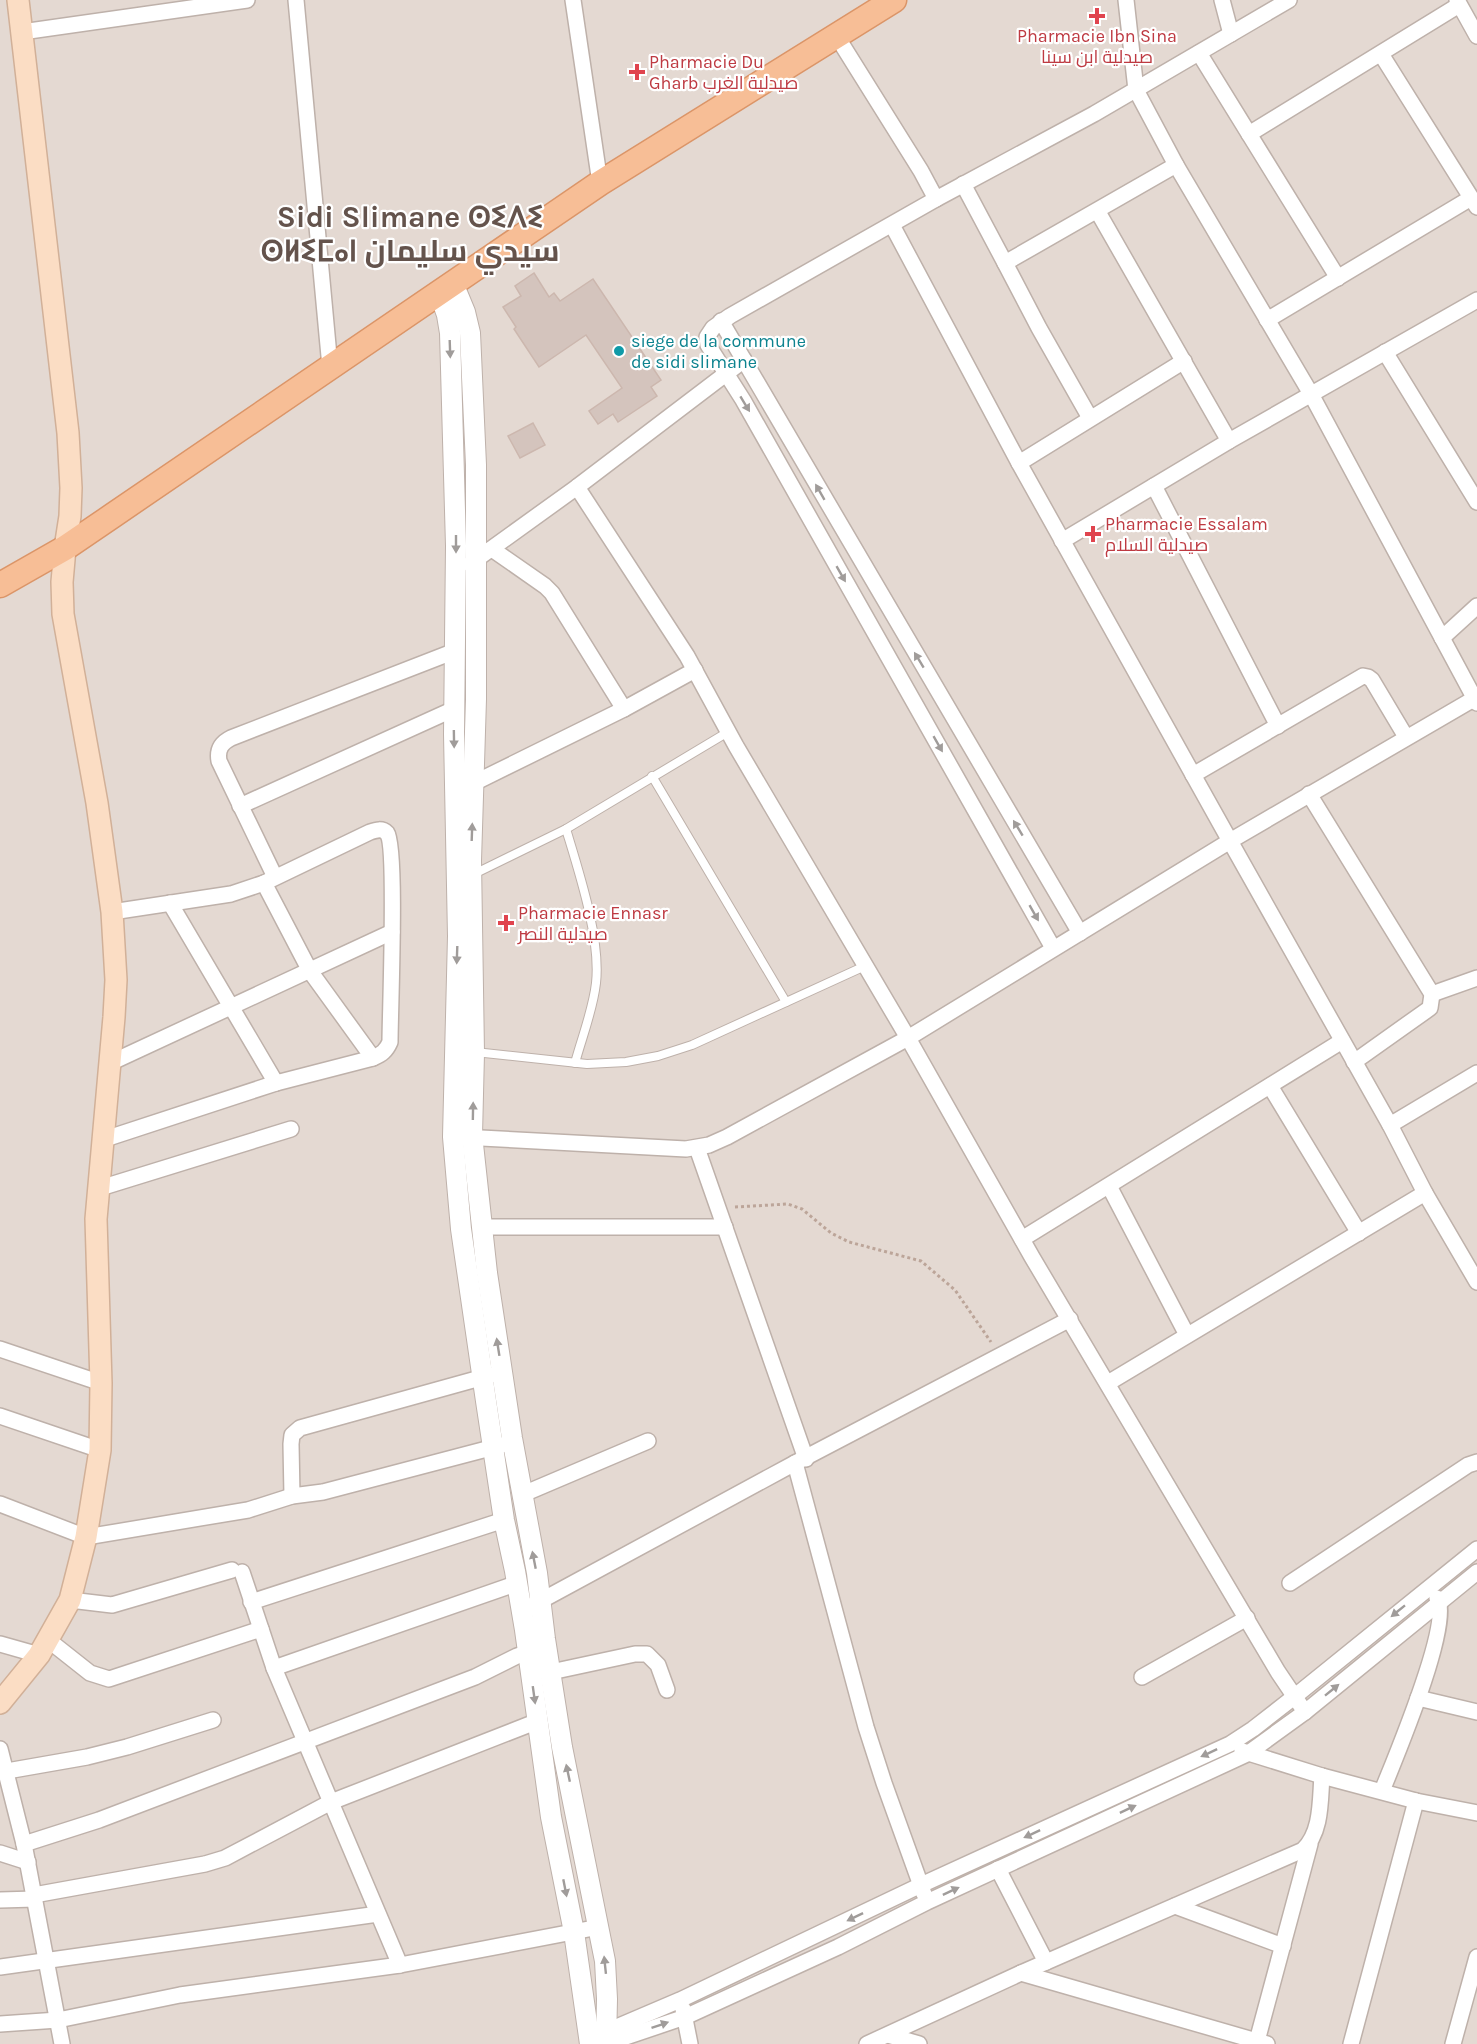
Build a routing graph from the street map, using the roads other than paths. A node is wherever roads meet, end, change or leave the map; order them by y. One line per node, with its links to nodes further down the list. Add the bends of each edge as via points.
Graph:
1 (18, 0): 11 (main road)
2 (247, 0): 11 (street)
3 (296, 0): 35 (street)
4 (573, 0): 20 (street)
5 (894, 0): 10 (main road)
6 (1126, 0): 17 (street)
7 (1222, 0): 12 (street)
8 (1289, 0): 12 (street)
9 (1458, 2): 14 (street); 16 (street)
10 (862, 9): 13 (main road)
11 (22, 32): 47 (main road, via 68,434 71,488)
12 (1231, 34): 15 (street)
13 (836, 35): 20 (main road); 22 (street)
14 (1477, 36)
15 (1199, 53): 17 (street); 18 (street)
16 (1381, 54): 18 (street); 23 (street)
17 (1136, 90): 19 (street); 21 (street)
18 (1249, 134): 27 (street)
19 (1176, 165): 24 (street); 30 (street)
20 (600, 183): 28 (main road)
21 (963, 184): 22 (street); 26 (street)
22 (936, 199): 25 (street)
23 (1474, 202): 27 (street)
24 (1098, 212): 26 (street); 34 (street)
25 (892, 225): 31 (street); 42 (street)
26 (1005, 263): 38 (street)
27 (1338, 278): 30 (street)
28 (446, 288): 35 (main road); 49 (street, via 465,312 471,347); 50 (street, one-way to 50)
29 (1477, 300): 32 (street)
30 (1267, 320): 37 (street)
31 (721, 321): 33 (street); 36 (street, via 706,337)
32 (1385, 352): 37 (street); 45 (street)
33 (744, 360): 36 (street); 40 (street)
34 (1184, 361): 38 (street); 39 (street)
35 (330, 367): 47 (main road)
36 (725, 373): 41 (street, one-way to 41); 44 (street)
37 (1311, 394): 39 (street); 56 (street)
38 (1090, 418): 42 (street)
39 (1228, 441): 43 (street)
40 (795, 449): 41 (street); 54 (street, one-way to 40)
41 (776, 459): 55 (street, one-way to 55)
42 (1019, 463): 46 (street)
43 (1154, 486): 46 (street); 62 (street)
44 (577, 487): 48 (street); 58 (street)
45 (1477, 502)
46 (1062, 541): 66 (street)
47 (65, 548): 51 (main road); 75 (main road, via 63,614)
48 (492, 549): 49 (street); 61 (street, via 552,593)
49 (476, 560): 50 (street); 67 (street)
50 (455, 574): 57 (street)
51 (10, 580): 52 (main road)
52 (0, 594)
53 (1477, 606): 56 (street)
54 (898, 626): 55 (street); 77 (street, one-way to 54)
55 (877, 637): 78 (street, one-way to 78)
56 (1442, 638): 59 (street)
57 (455, 651): 60 (street); 69 (street, via 226,741 219,748 219,761)
58 (695, 670): 61 (street); 63 (street)
59 (1476, 699): 64 (street)
60 (454, 709): 69 (street); 72 (street, one-way to 72)
61 (624, 709): 67 (street)
62 (1278, 726): 64 (street, via 1364,676 1372,680); 66 (street)
63 (728, 732): 65 (lane); 79 (street)
64 (1406, 737): 68 (street)
65 (652, 776): 70 (lane); 83 (lane)
66 (1193, 776): 71 (street)
67 (474, 783): 72 (street, one-way to 67)
68 (1309, 794): 71 (street); 82 (street)
69 (240, 806): 73 (street)
70 (566, 829): 72 (lane); 90 (lane, via 585,892 597,980)
71 (1230, 841): 77 (street); 86 (street)
72 (464, 878): 87 (street); 97 (street, one-way to 97, via 458,936)
73 (269, 880): 74 (street, via 231,894); 76 (street, via 365,834 385,831 392,858); 80 (street)
74 (170, 903): 75 (street); 84 (street)
75 (112, 912): 91 (main road, via 116,980)
76 (392, 932): 80 (street); 88 (street, via 390,1042 387,1049)
77 (1080, 933): 78 (street)
78 (1053, 948): 85 (street)
79 (865, 966): 83 (lane); 85 (street)
80 (310, 971): 84 (street); 88 (street)
81 (1477, 978): 82 (street)
82 (1432, 994): 89 (street, via 1430,1008)
83 (786, 1002): 90 (lane, via 692,1045 658,1056 626,1062)
84 (231, 1007): 91 (street); 93 (street)
85 (908, 1038): 99 (street, via 727,1137); 106 (street)
86 (1342, 1041): 89 (street); 94 (street)
87 (474, 1052): 90 (lane); 97 (street, one-way to 87)
88 (373, 1058): 93 (street)
89 (1354, 1062): 95 (street)
90 (575, 1063)
91 (110, 1064): 98 (main road)
92 (1476, 1076): 95 (street)
93 (276, 1083): 98 (street)
94 (1270, 1086): 100 (street); 105 (street)
95 (1390, 1125): 102 (street)
96 (291, 1130): 101 (street)
97 (463, 1137): 99 (street); 103 (street); 108 (street)
98 (102, 1140): 101 (main road)
99 (697, 1148): 104 (street)
100 (1109, 1185): 106 (street); 111 (street)
101 (97, 1189): 114 (main road)
102 (1425, 1193): 105 (street); 109 (street)
103 (481, 1227): 104 (street); 107 (street)
104 (725, 1227): 120 (street)
105 (1359, 1233): 111 (street)
106 (1022, 1239): 110 (street)
107 (487, 1273): 108 (street); 113 (street, one-way to 107)
108 (467, 1274): 113 (street)
109 (1477, 1282)
110 (1070, 1319): 115 (street); 120 (street)
111 (1188, 1335): 115 (street)
112 (0, 1349): 114 (street)
113 (492, 1375): 118 (street); 122 (street, via 300,1428 292,1435)
114 (101, 1383): 119 (main road)
115 (1108, 1383): 137 (street)
116 (0, 1416): 119 (street)
117 (648, 1441): 123 (street)
118 (503, 1444): 122 (street, via 323,1492); 123 (street); 125 (street)
119 (100, 1450): 126 (main road)
120 (801, 1461): 134 (street); 168 (street, via 866,1727)
121 (1477, 1462): 130 (street)
122 (292, 1496): 126 (street, via 248,1510)
123 (521, 1496): 134 (street, one-way to 123)
124 (0, 1504): 126 (street)
125 (504, 1520): 129 (street); 133 (street)
126 (86, 1537): 132 (main road)
127 (1477, 1549): 131 (street)
128 (1477, 1572): 135 (street)
129 (518, 1583): 136 (street); 142 (street)
130 (1290, 1583)
131 (1429, 1586): 135 (street); 146 (street, one-way to 146)
132 (70, 1600): 133 (street, via 112,1605 237,1571); 140 (main road)
133 (251, 1602): 138 (street)
134 (540, 1603): 136 (street); 141 (street)
135 (1440, 1603): 147 (street, via 1439,1622); 149 (street, one-way to 135)
136 (521, 1609): 141 (street)
137 (1247, 1618): 144 (street); 146 (street)
138 (261, 1629): 140 (street, via 109,1679); 142 (street)
139 (0, 1644): 140 (street)
140 (43, 1647): 148 (main road)
141 (537, 1650): 143 (street); 152 (street, one-way to 152); 153 (street)
142 (274, 1668): 153 (street)
143 (550, 1672): 145 (street, via 647,1654 658,1665); 174 (street, one-way to 143)
144 (1142, 1677)
145 (667, 1690)
146 (1294, 1697): 149 (street); 154 (street)
147 (1419, 1698): 150 (street); 159 (street)
148 (0, 1703)
149 (1305, 1712): 156 (street)
150 (1477, 1712)
151 (213, 1720): 157 (street, via 116,1750)
152 (538, 1721): 160 (street); 175 (street, one-way to 175, via 551,1817)
153 (305, 1741): 160 (street); 163 (street, via 99,1820)
154 (1230, 1744): 156 (street); 168 (street, one-way to 168)
155 (0, 1749): 157 (street)
156 (1246, 1754): 158 (street); 167 (street, one-way to 156)
157 (7, 1772): 163 (street)
158 (1322, 1776): 159 (street); 164 (street, via 1317,1824)
159 (1382, 1791): 161 (street)
160 (331, 1802): 169 (street, via 225,1858); 173 (street)
161 (1416, 1802): 162 (street); 195 (street)
162 (1477, 1813)
163 (24, 1844): 166 (street)
164 (1310, 1844): 172 (street, via 1290,1857); 176 (street)
165 (0, 1853): 166 (street)
166 (28, 1862): 169 (street)
167 (998, 1869): 171 (street, one-way to 167); 179 (street)
168 (921, 1885): 171 (street); 183 (street, one-way to 183)
169 (34, 1897): 170 (street); 178 (street)
170 (0, 1900)
171 (927, 1902): 184 (street)
172 (1175, 1906): 176 (street); 179 (street)
173 (378, 1914): 178 (street); 180 (street)
174 (599, 1927): 175 (street); 189 (street, one-way to 174, via 607,1987)
175 (574, 1932): 180 (street); 189 (street)
176 (1283, 1946): 190 (street)
177 (1477, 1957): 188 (street)
178 (46, 1961): 181 (street); 185 (street)
179 (1046, 1962): 182 (street)
180 (400, 1965): 185 (street, via 180,1995)
181 (0, 1967)
182 (1021, 1973): 187 (street); 190 (street)
183 (680, 2000): 184 (street); 189 (street)
184 (685, 2017): 189 (street, one-way to 184); 192 (street)
185 (58, 2019): 186 (street); 191 (street)
186 (0, 2024)
187 (888, 2035): 193 (street); 194 (street)
188 (1458, 2040)
189 (600, 2041)
190 (1262, 2043)
191 (62, 2044)
192 (690, 2044)
193 (867, 2044)
194 (920, 2044)
195 (1351, 2044)

